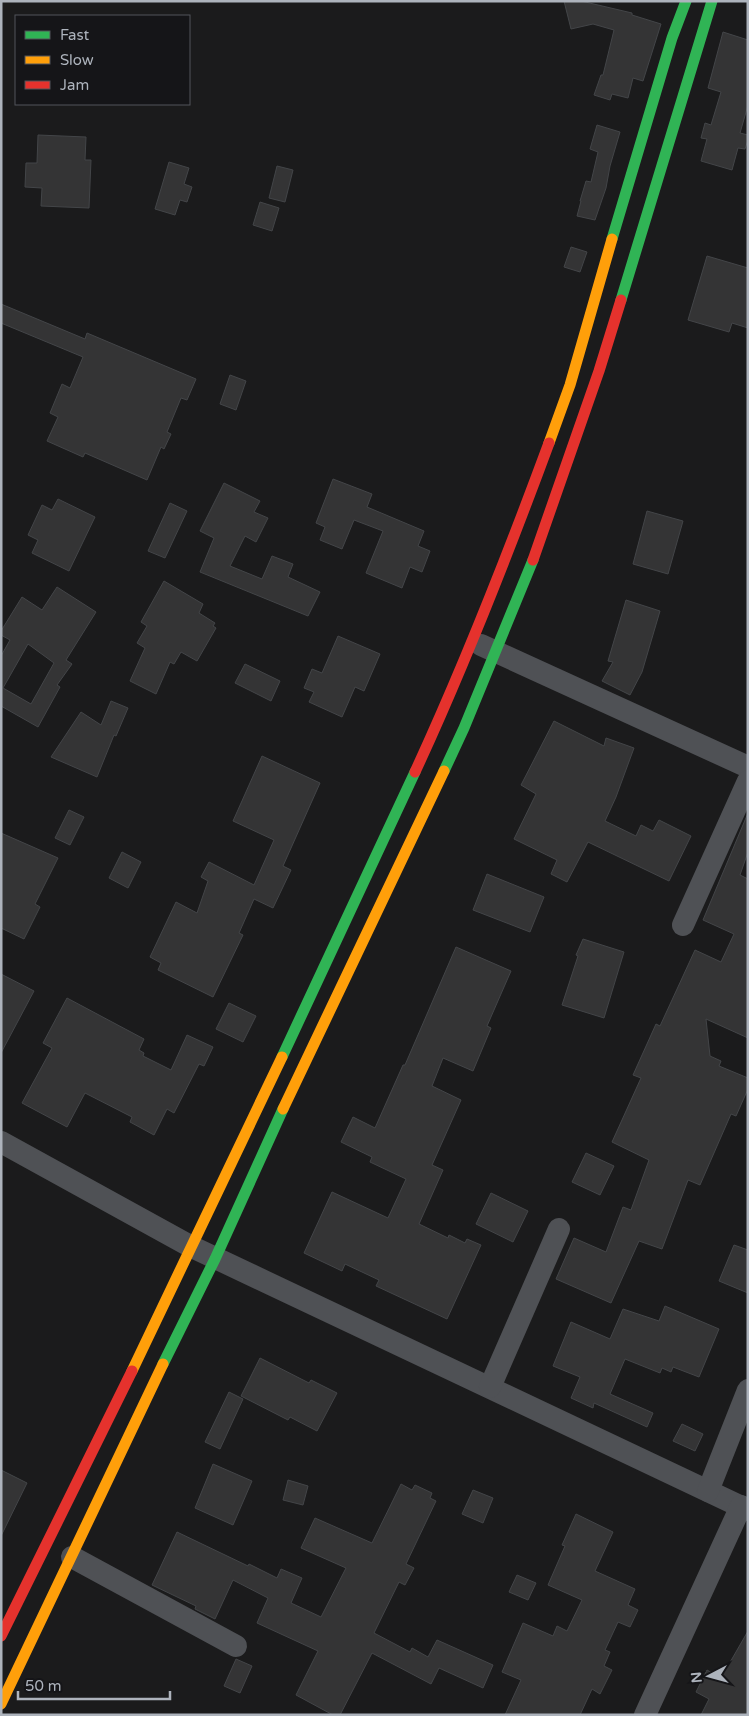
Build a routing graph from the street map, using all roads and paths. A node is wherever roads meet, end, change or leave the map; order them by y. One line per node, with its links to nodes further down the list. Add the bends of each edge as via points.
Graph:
1 (686, 1): 3 (street, via 672,38 570,385)
2 (712, 1): 4 (street, via 599,372 537,550)
3 (472, 641): 4 (street); 10 (street, via 448,701 309,1000)
4 (496, 651): 5 (street); 11 (street, via 464,728)
5 (748, 767)
6 (748, 781): 7 (street)
7 (683, 925)
8 (1, 1142): 10 (street)
9 (559, 1229): 12 (street)
10 (190, 1246): 11 (street); 17 (street, via 96,1446)
11 (215, 1259): 12 (street); 16 (street)
12 (490, 1387): 14 (street)
13 (748, 1390): 14 (street)
14 (708, 1491): 15 (street)
15 (744, 1508): 20 (street)
16 (72, 1557): 18 (street); 19 (street)
17 (1, 1636)
18 (236, 1646)
19 (1, 1704)
20 (645, 1715)

